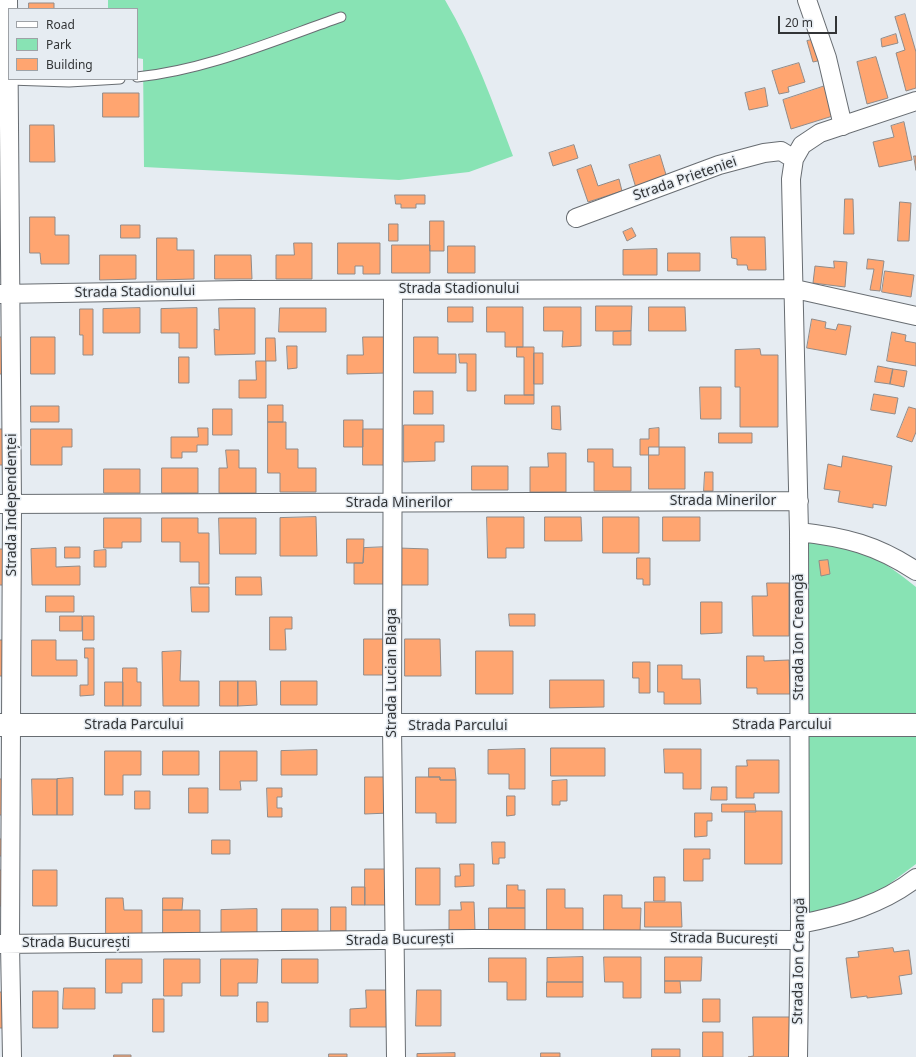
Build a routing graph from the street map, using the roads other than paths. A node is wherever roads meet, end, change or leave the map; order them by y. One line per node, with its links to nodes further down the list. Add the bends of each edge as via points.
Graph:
1 (8, 0): 5 (street, Strada Independenței)
2 (807, 0): 8 (street, via 827,58)
3 (341, 17): 4 (lane, via 193,66)
4 (138, 77)
5 (4, 80): 6 (lane); 13 (street, Strada Independenței)
6 (103, 80)
7 (916, 101): 8 (street)
8 (844, 126): 9 (street, via 820,133 802,145)
9 (794, 159): 10 (street, Strada Prieteniei, via 781,151 764,153 720,165); 11 (street, via 791,179 791,226)
10 (576, 218)
11 (795, 289): 12 (street, Strada Stadionului); 14 (street, Strada Stadionului); 15 (street, Strada Ion Creangă)
12 (393, 290): 13 (street, Strada Stadionului); 16 (street, Strada Lucian Blaga)
13 (6, 294): 17 (street, Strada Independenței)
14 (916, 316)
15 (798, 501): 16 (street, Strada Minerilor); 18 (street, Strada Ion Creangă)
16 (393, 503): 17 (street, Strada Minerilor); 23 (street, Strada Lucian Blaga)
17 (6, 504): 20 (street, Strada Independenței)
18 (799, 532): 19 (street, via 832,536 871,546 899,559); 21 (street, Strada Ion Creangă)
19 (916, 571)
20 (5, 725): 23 (main road, Strada Parcului); 27 (street, Strada Independenței)
21 (800, 725): 22 (main road, Strada Parcului); 23 (main road, Strada Parcului); 25 (street, Strada Ion Creangă)
22 (916, 725)
23 (392, 726): 26 (street, Strada Lucian Blaga)
24 (916, 878): 25 (street, Strada București, via 887,897)
25 (800, 932): 26 (street, Strada București); 30 (street, Strada Ion Creangă)
26 (394, 939): 27 (street, Strada București); 29 (street, Strada Lucian Blaga)
27 (5, 944): 28 (street, Strada Independenței)
28 (12, 1057)
29 (396, 1057)
30 (798, 1057)

